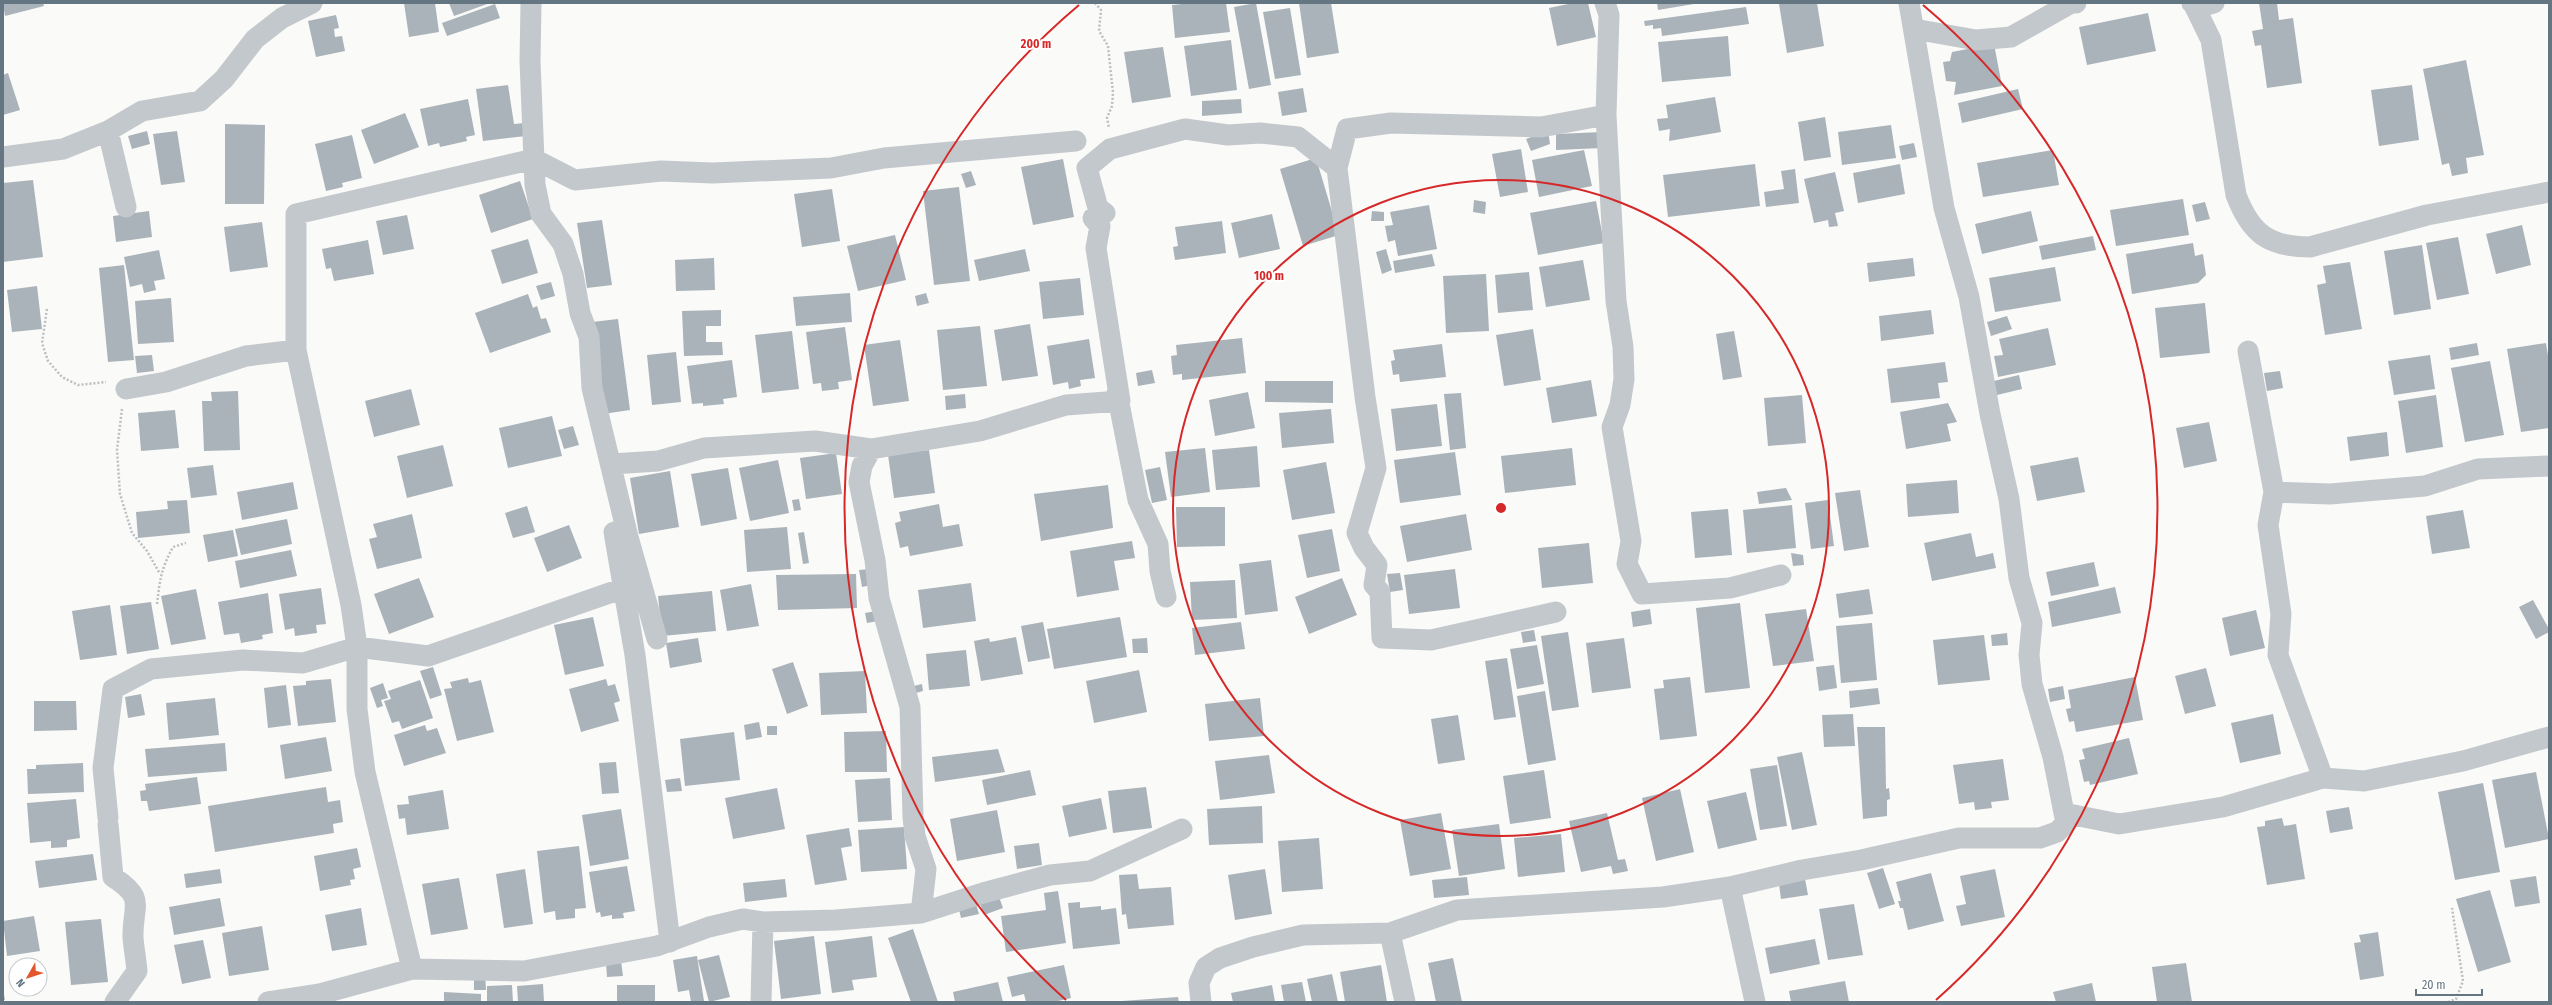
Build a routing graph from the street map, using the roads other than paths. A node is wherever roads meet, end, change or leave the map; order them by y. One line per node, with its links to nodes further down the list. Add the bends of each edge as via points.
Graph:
1 (312, 3): 10 (street, via 282,18 255,39 224,79 200,101 142,111)
2 (531, 3): 13 (street, via 530,61)
3 (1605, 3): 9 (street, via 1608,15)
4 (1909, 3): 8 (street)
5 (2076, 3): 8 (street, via 2011,37 1976,40)
6 (2193, 3): 7 (street, via 2207,6); 15 (street, via 2211,40 2236,195 2244,215 2256,230 2271,242 2291,247 2310,247 2427,214)
7 (2214, 3)
8 (1914, 29): 33 (street, via 1944,208 1969,297 1990,414 2009,499 2019,578 2032,623 2029,655 2032,684 2053,757)
9 (1606, 115): 14 (street, via 1541,127 1391,123 1347,129); 25 (street, via 1616,301 1623,347 1624,380 1620,405 1612,427 1631,541 1627,564 1642,594 1730,588)
10 (108, 131): 12 (street, via 63,149); 16 (street)
11 (1076, 141): 13 (street, via 884,158 832,168 661,171 575,180)
12 (3, 157)
13 (534, 159): 17 (street, via 296,214); 23 (street, via 535,185 542,214 563,244 573,274 580,313 588,337 592,388)
14 (1337, 168): 20 (street, via 1298,137 1260,133 1228,135 1185,129 1110,148 1087,168 1098,208 1105,213 1093,218 1100,226 1096,248); 28 (street, via 1376,468 1357,533 1364,548 1377,565 1374,585 1380,592 1382,638 1431,640)
15 (2549, 192)
16 (126, 207)
17 (296, 350): 19 (street, via 246,356 166,382); 30 (street)
18 (2248, 351): 24 (street)
19 (126, 389)
20 (1120, 401): 21 (street, via 1066,405 980,431); 27 (street, via 1117,392 1138,500 1158,544 1160,571)
21 (871, 449): 23 (street, via 815,441 704,448 658,461); 36 (street, via 862,466 859,482 875,560 879,598 910,707 913,817 915,836 926,869)
22 (2549, 466): 24 (street, via 2478,469 2425,486 2330,494)
23 (608, 468): 26 (street); 29 (street)
24 (2274, 492): 32 (street, via 2268,526 2281,614 2278,655)
25 (1781, 575)
26 (624, 588): 30 (street, via 428,656); 39 (street, via 651,780)
27 (1166, 597)
28 (1556, 612)
29 (657, 639)
30 (358, 647): 40 (street, via 357,709 365,772); 41 (street, via 303,663 242,660 150,669 113,689 103,768 113,877 129,888 137,906 133,936 138,971)
31 (2549, 737): 32 (street, via 2463,761 2364,781)
32 (2323, 778): 33 (street, via 2223,807 2120,824)
33 (2064, 813): 35 (street, via 2066,823 2058,832 2040,838 1959,838)
34 (1182, 829): 36 (street, via 1090,871 1050,875)
35 (1730, 887): 38 (street, via 1663,897 1457,910); 46 (street)
36 (922, 913): 37 (street, via 836,920)
37 (763, 922): 39 (street, via 743,919 709,926); 43 (street)
38 (1390, 933): 44 (street, via 1303,935 1220,958 1206,967 1199,983); 45 (street)
39 (670, 942): 40 (street, via 524,971)
40 (412, 969): 42 (street, via 320,994)
41 (115, 1002)
42 (268, 1002)
43 (761, 1002)
44 (1201, 1002)
45 (1405, 1002)
46 (1755, 1002)

